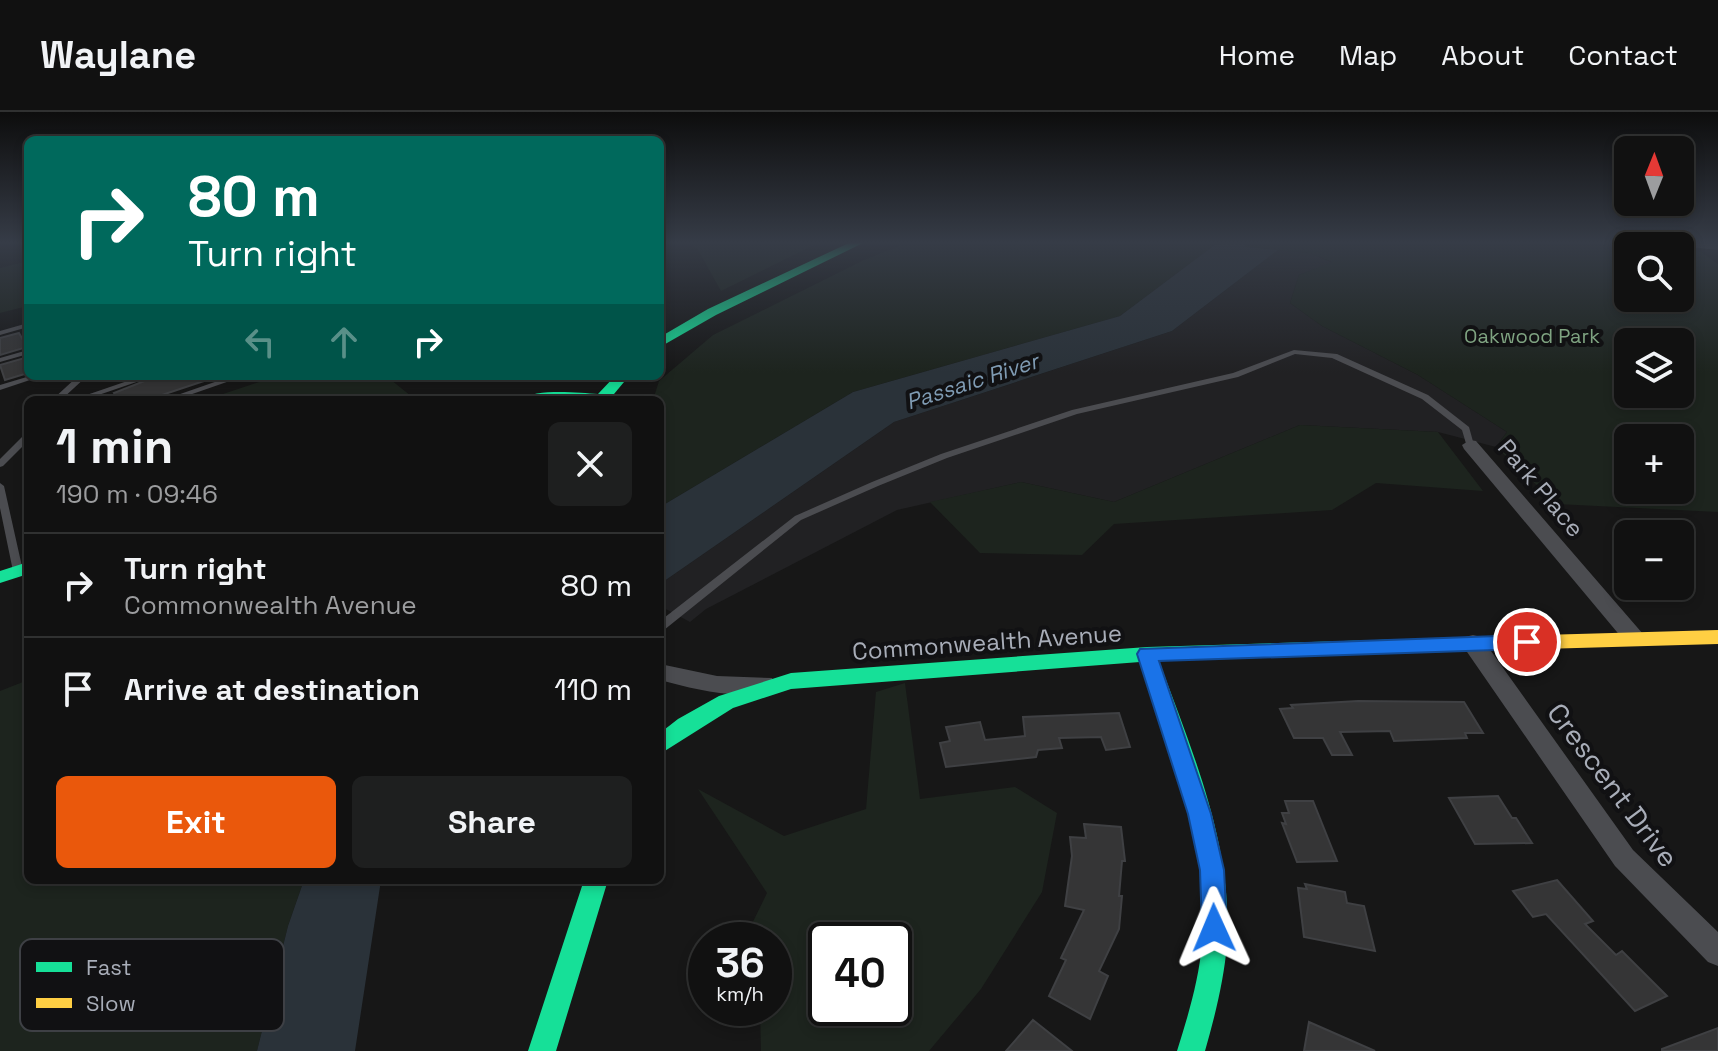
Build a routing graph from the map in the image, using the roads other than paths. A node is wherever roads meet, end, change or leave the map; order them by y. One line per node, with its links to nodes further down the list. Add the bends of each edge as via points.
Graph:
1 (767, 286): 4 (street)
2 (24, 326): 3 (lane)
3 (0, 333)
4 (664, 341)
5 (24, 353): 6 (lane)
6 (0, 360)
7 (25, 380): 13 (lane)
8 (78, 380): 14 (lane)
9 (138, 380): 15 (lane)
10 (228, 380): 16 (lane)
11 (573, 380): 17 (street)
12 (618, 380): 18 (street)
13 (0, 388)
14 (60, 396)
15 (88, 396)
16 (179, 396)
17 (535, 396)
18 (604, 396)
19 (1470, 445): 24 (lane, via 1466,429 1425,397 1334,356 1294,352 1235,375 1075,412 875,484 798,518); 26 (street, Park Place)
20 (24, 447): 21 (lane)
21 (0, 464)
22 (0, 486): 23 (lane)
23 (15, 572)
24 (664, 624)
25 (1718, 637): 26 (street, Commonwealth Avenue)
26 (1635, 639): 27 (street, Commonwealth Avenue)
27 (1473, 643): 28 (street, Commonwealth Avenue); 33 (street, Crescent Drive, via 1624,858)
28 (1147, 654): 30 (street, Commonwealth Avenue); 35 (street, via 1200,814 1212,870 1216,910 1208,994)
29 (664, 673): 30 (street, via 717,685)
30 (791, 681): 31 (street, Commonwealth Avenue, via 726,702)
31 (664, 742)
32 (595, 884): 34 (street)
33 (1718, 952)
34 (542, 1051)
35 (1191, 1051)

